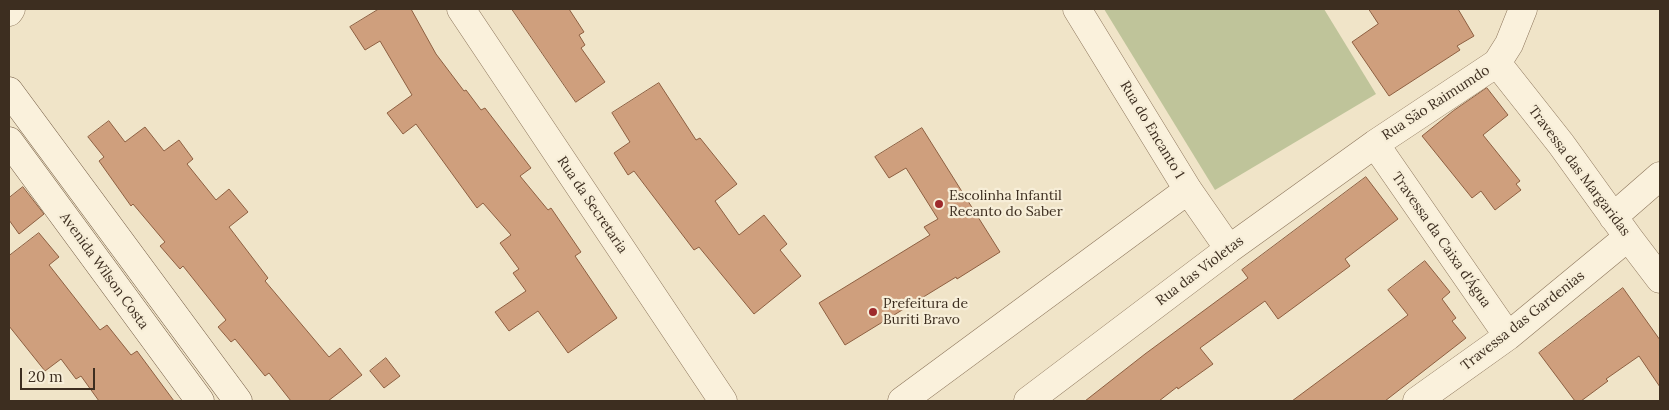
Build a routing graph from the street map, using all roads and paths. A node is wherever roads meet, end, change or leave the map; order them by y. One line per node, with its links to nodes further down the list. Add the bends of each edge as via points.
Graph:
1 (11, 9): 5 (street)
2 (461, 9): 18 (street, Rua da Secretaria)
3 (1077, 9): 11 (street, Rua do Encanto 1)
4 (1524, 9): 6 (street, Rua São Raimumdo, via 1510,44)
5 (9, 12)
6 (1497, 64): 9 (street, Rua São Raimumdo); 12 (street, Travessa das Margaridas)
7 (9, 91): 17 (street)
8 (9, 141): 16 (street, Avenida Wilson Costa)
9 (1375, 144): 13 (street, Rua das Violetas); 15 (street, Travessa da Caixa d'Água)
10 (1660, 176): 12 (street, Travessa das Gardenias)
11 (1188, 190): 13 (street, Rua do Encanto 1); 19 (street)
12 (1621, 227): 14 (street, Travessa das Margaridas); 15 (street, Travessa das Gardenias)
13 (1229, 249): 20 (street, Rua das Violetas)
14 (1660, 279)
15 (1508, 336): 21 (street, Travessa das Gardenias)
16 (200, 401)
17 (238, 401)
18 (723, 401)
19 (902, 401)
20 (1028, 401)
21 (1417, 401)

